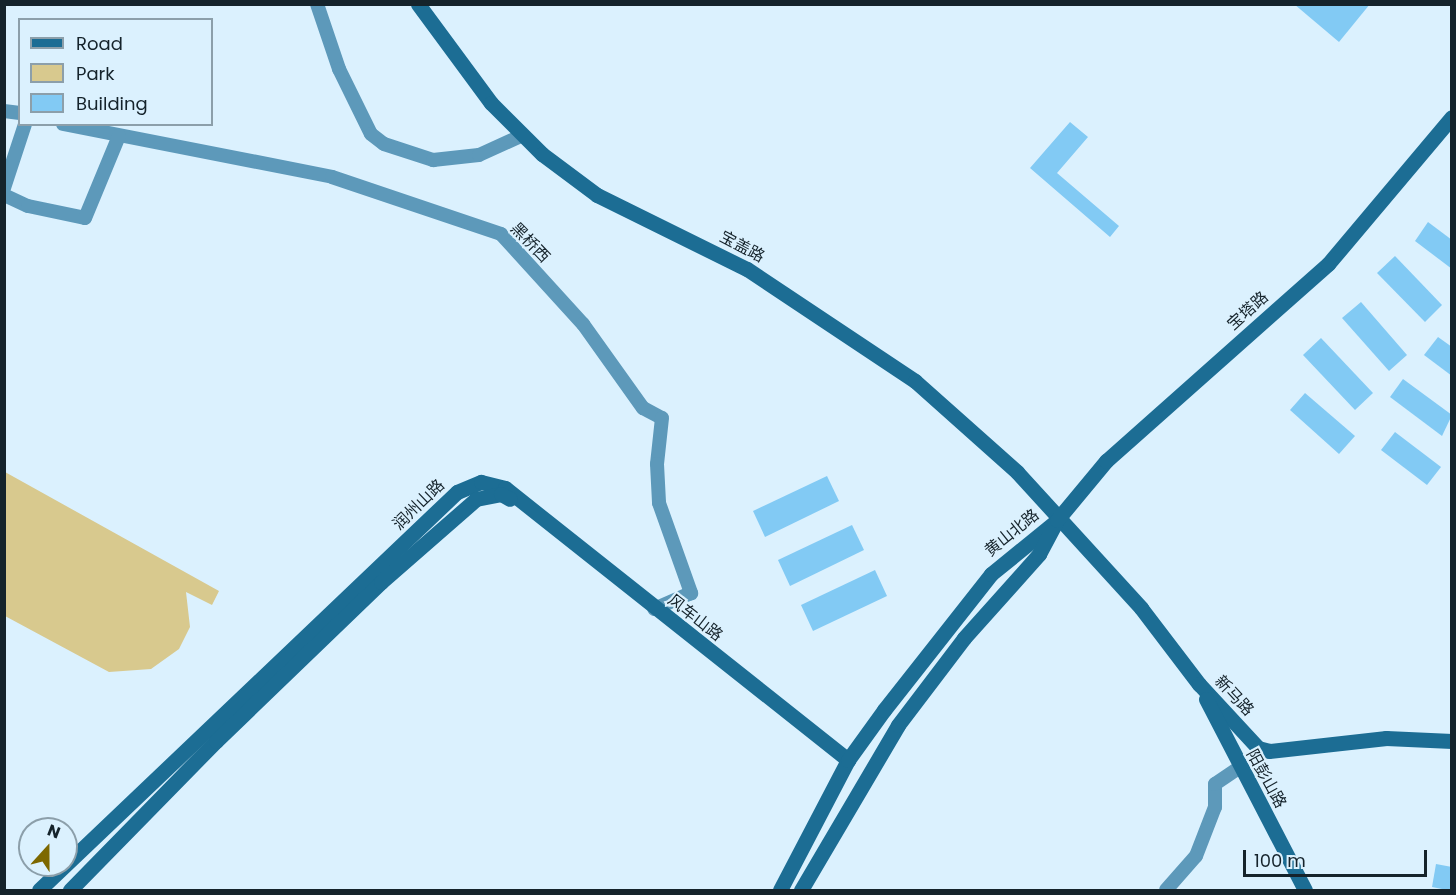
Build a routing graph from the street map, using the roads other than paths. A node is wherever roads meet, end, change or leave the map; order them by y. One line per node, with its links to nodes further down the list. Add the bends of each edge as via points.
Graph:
1 (317, 4): 6 (street, via 339,69 371,134 384,144 433,160 479,155)
2 (418, 4): 6 (street, 宝盖路, via 491,103)
3 (1452, 117): 11 (street, 宝塔路, via 1328,264 1106,461)
4 (23, 126): 8 (street)
5 (72, 126): 7 (street, 黑桥西)
6 (523, 135): 11 (street, 宝盖路, via 597,195 747,269 915,381 1017,472)
7 (119, 136): 9 (street, via 86,218 28,206); 12 (street, 黑桥西, via 332,177 501,234 583,324 643,408 663,418 657,464 659,503 691,593)
8 (4, 188)
9 (4, 195)
10 (520, 504): 12 (street, 风车山路); 17 (street, 润州山路, via 501,494 476,499 216,741); 18 (street, 润州山路, via 492,483 481,482 457,492)
11 (1057, 520): 13 (street, 新马路, via 1141,608); 15 (street, 黄山北路, via 1028,538 991,574); 20 (street, 黄山北路, via 1040,554 964,638 898,725)
12 (654, 609): 15 (street, 风车山路)
13 (1198, 684): 14 (street, 新马路, via 1258,748 1269,751 1351,740); 16 (street, 阳彭山路)
14 (1452, 741)
15 (848, 760): 19 (street, 黄山北路)
16 (1239, 768): 21 (street, via 1215,783 1215,807 1196,856); 22 (street, 阳彭山路)
17 (75, 887)
18 (39, 891)
19 (780, 891)
20 (801, 891)
21 (1166, 891)
22 (1305, 891)

